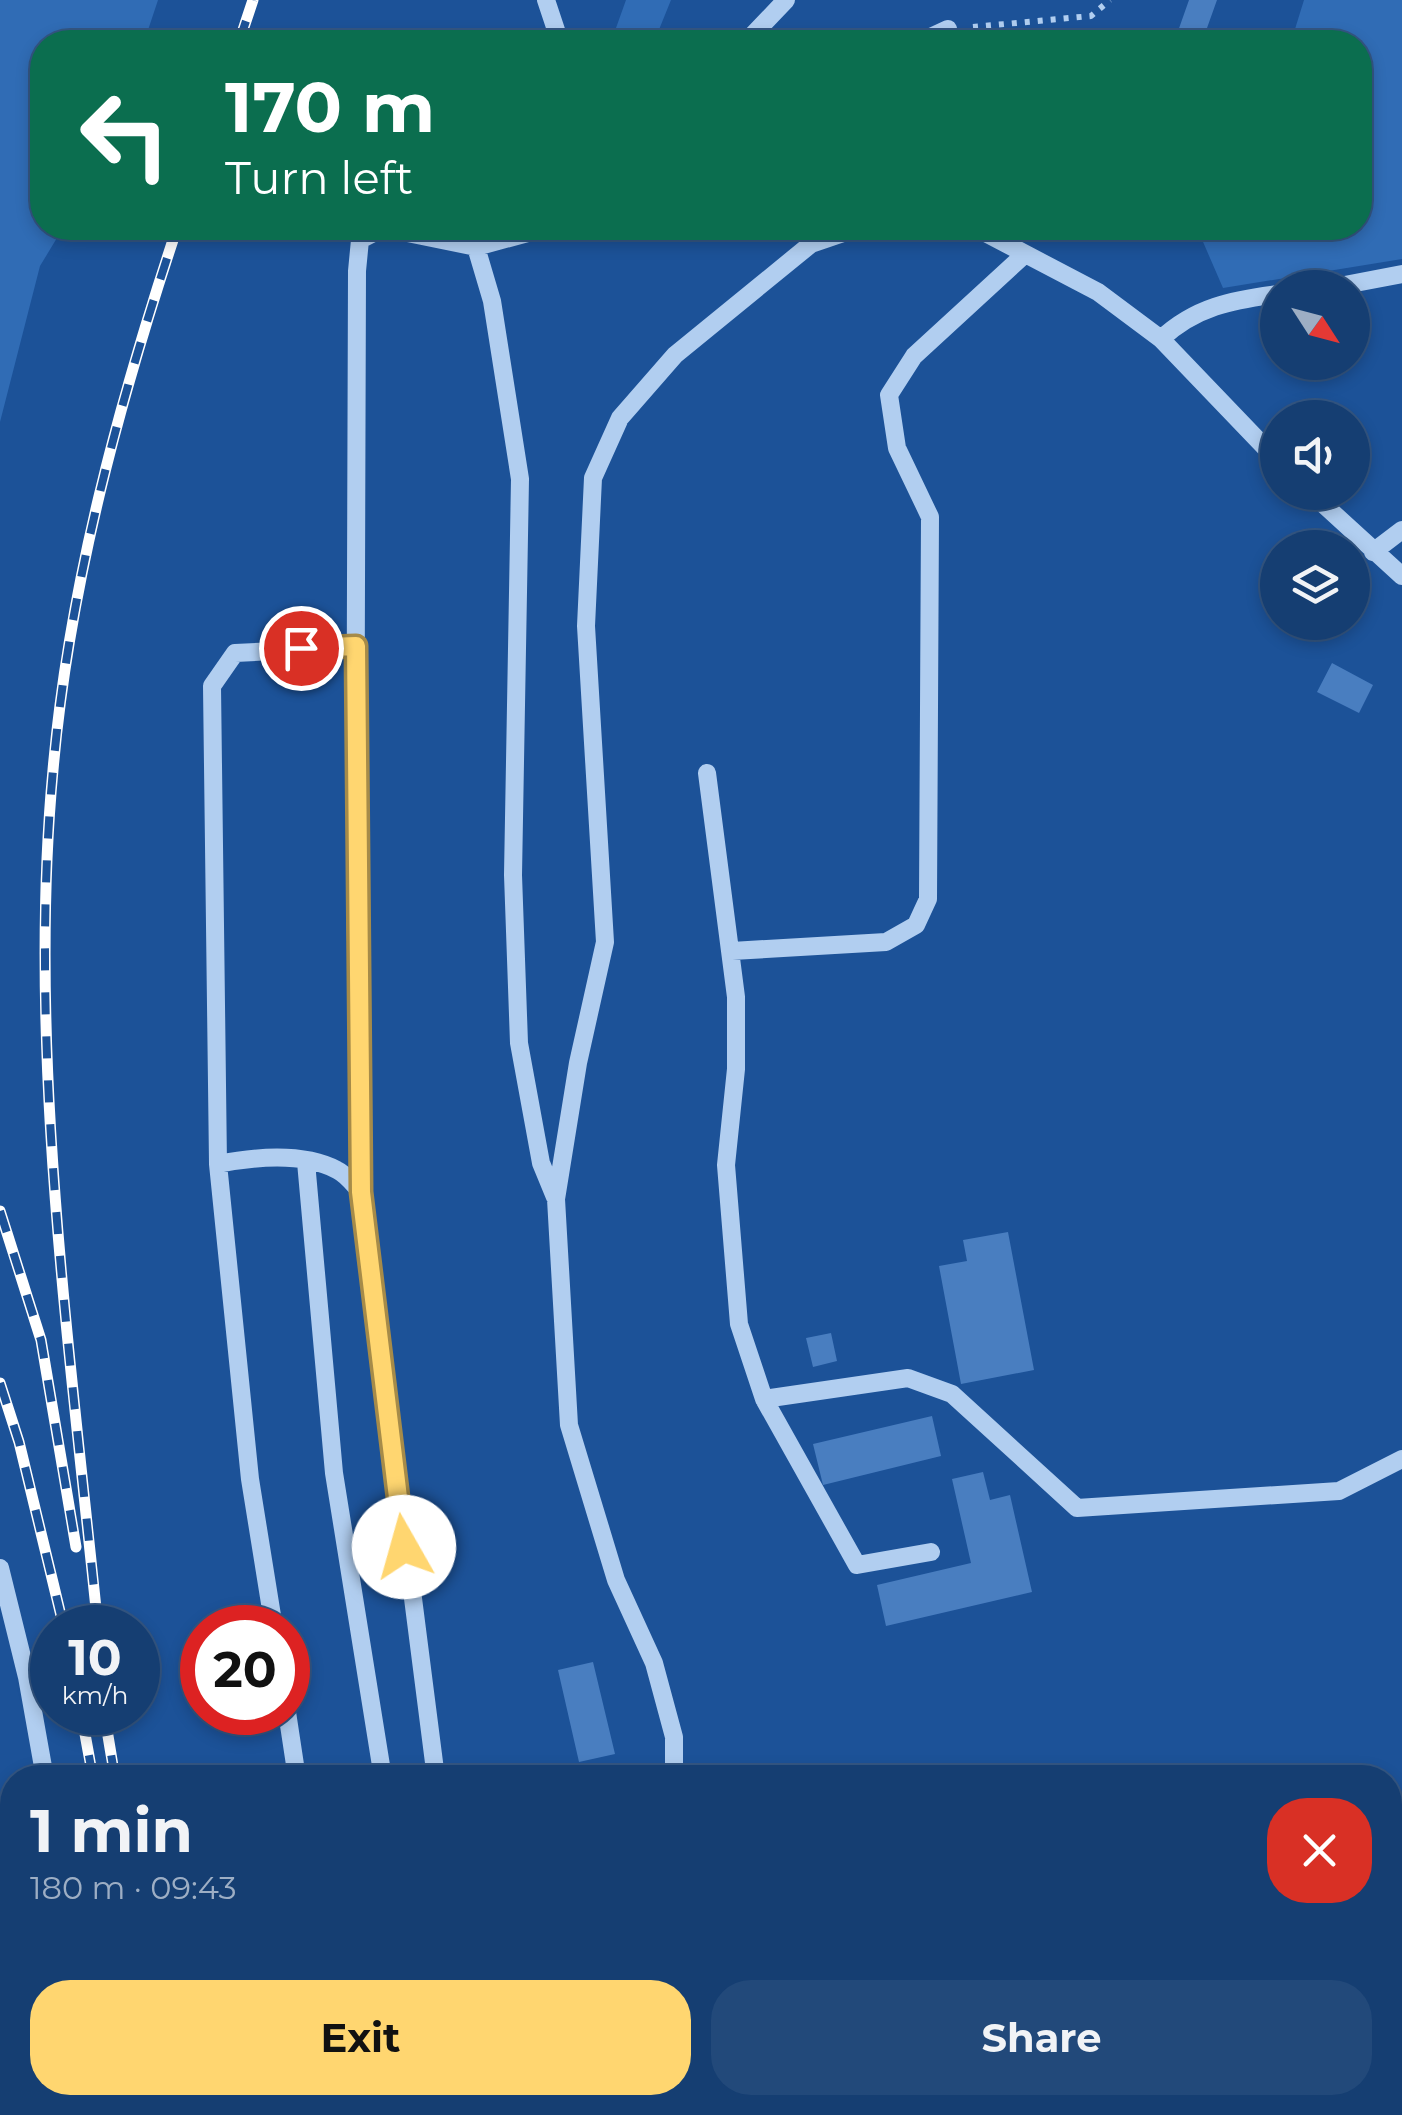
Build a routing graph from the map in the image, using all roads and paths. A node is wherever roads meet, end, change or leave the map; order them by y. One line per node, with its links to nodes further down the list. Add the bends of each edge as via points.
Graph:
1 (546, 0): 4 (street)
2 (786, 0): 5 (street)
3 (1110, 0): 6 (path, via 1090,16)
4 (556, 30)
5 (757, 30)
6 (948, 30)
7 (360, 240): 23 (street)
8 (441, 240): 12 (street)
9 (502, 240): 12 (street)
10 (824, 240): 29 (street, via 675,355 620,418 593,478 586,626 605,942)
11 (999, 240): 13 (street)
12 (476, 247): 29 (street, via 492,301 520,478 513,875 520,1044 541,1163)
13 (1026, 254): 17 (street, via 1098,292); 25 (street, via 914,356 889,395 897,448 930,517 928,898 916,925 886,942)
14 (1397, 279): 15 (street)
15 (1370, 283)
16 (1260, 297): 17 (street, via 1183,319)
17 (1161, 339): 18 (street)
18 (1260, 443)
19 (1329, 510): 21 (street)
20 (1402, 530): 21 (street)
21 (1372, 552): 22 (street)
22 (1402, 576)
23 (356, 646): 27 (street, via 235,654 212,686); 28 (street)
24 (707, 773): 25 (street)
25 (732, 951): 30 (street, via 736,1069 726,1165 739,1324)
26 (306, 1162): 27 (street, via 249,1158); 28 (street, via 338,1170); 38 (street, via 334,1474)
27 (218, 1164): 34 (street, via 250,1479)
28 (361, 1192): 39 (street)
29 (556, 1199): 40 (street, via 569,1425 616,1580 654,1663 674,1737)
30 (764, 1399): 31 (street, via 908,1378 952,1394 1077,1508 1340,1491); 32 (street, via 858,1565)
31 (1402, 1459)
32 (932, 1552)
33 (0, 1568): 36 (street)
34 (270, 1605)
35 (290, 1735): 37 (street)
36 (42, 1765)
37 (295, 1765)
38 (381, 1765)
39 (434, 1765)
40 (674, 1765)

